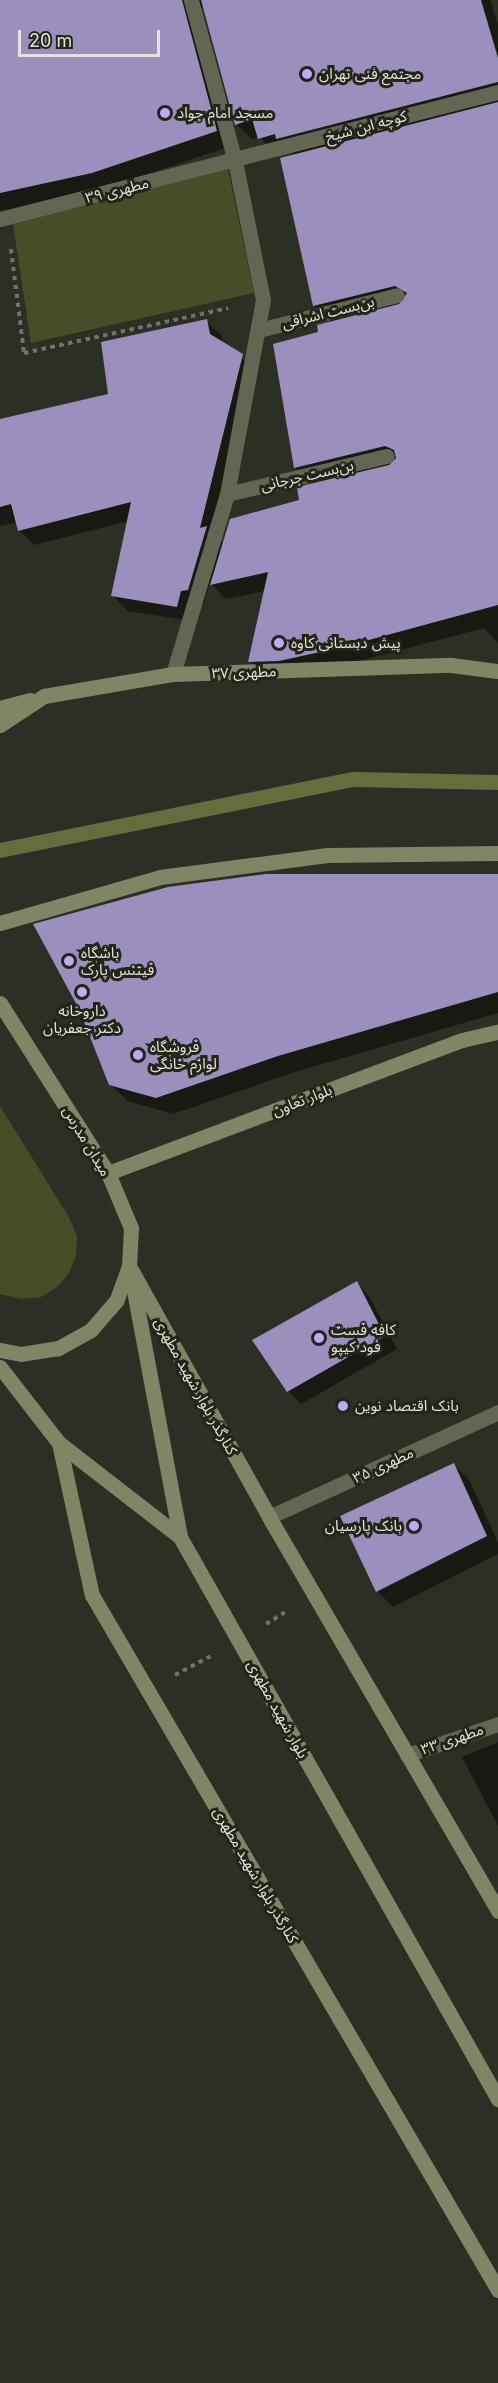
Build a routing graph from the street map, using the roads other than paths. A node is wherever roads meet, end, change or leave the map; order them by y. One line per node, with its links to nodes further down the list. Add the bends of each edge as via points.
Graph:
1 (191, 0): 3 (street)
2 (498, 92): 3 (street, کوچه ابن شیخ)
3 (235, 161): 4 (street, مطهری ۳۹); 6 (street, via 263,300)
4 (3, 218)
5 (397, 295): 6 (street, بن‌بست اشراقی)
6 (259, 330): 8 (street)
7 (387, 456): 8 (street, بن‌بست جرجانی)
8 (227, 494): 10 (street)
9 (498, 671): 10 (street, مطهری ۳۷, via 451,665)
10 (173, 674): 11 (street, مطهری ۳۷)
11 (44, 696): 12 (street); 13 (street, مطهری ۳۷)
12 (0, 708)
13 (0, 724)
14 (498, 853): 15 (street, via 328,855 160,877)
15 (0, 923)
16 (0, 1003): 18 (street, میدان مدرس)
17 (498, 1032): 18 (street, بلوار تعاون, via 462,1040)
18 (108, 1173): 19 (street, میدان مدرس, via 131,1228)
19 (129, 1266): 20 (street, میدان مدرس, via 116,1301 91,1330 58,1348 21,1354); 24 (street, کنارگذر بلوار شهید مطهری); 25 (street)
20 (0, 1350)
21 (0, 1367): 23 (street, بلوار شهید مطهری)
22 (498, 1412): 24 (street, مطهری ۳۵)
23 (59, 1443): 25 (street, بلوار شهید مطهری); 30 (street, کنارگذر بلوار شهید مطهری, via 92,1595)
24 (269, 1517): 27 (street, کنارگذر بلوار شهید مطهری)
25 (180, 1537): 29 (street, بلوار شهید مطهری)
26 (498, 1724): 27 (street, مطهری ۳۳)
27 (407, 1755): 28 (street, کنارگذر بلوار شهید مطهری)
28 (498, 1911)
29 (498, 2099)
30 (498, 2290)

